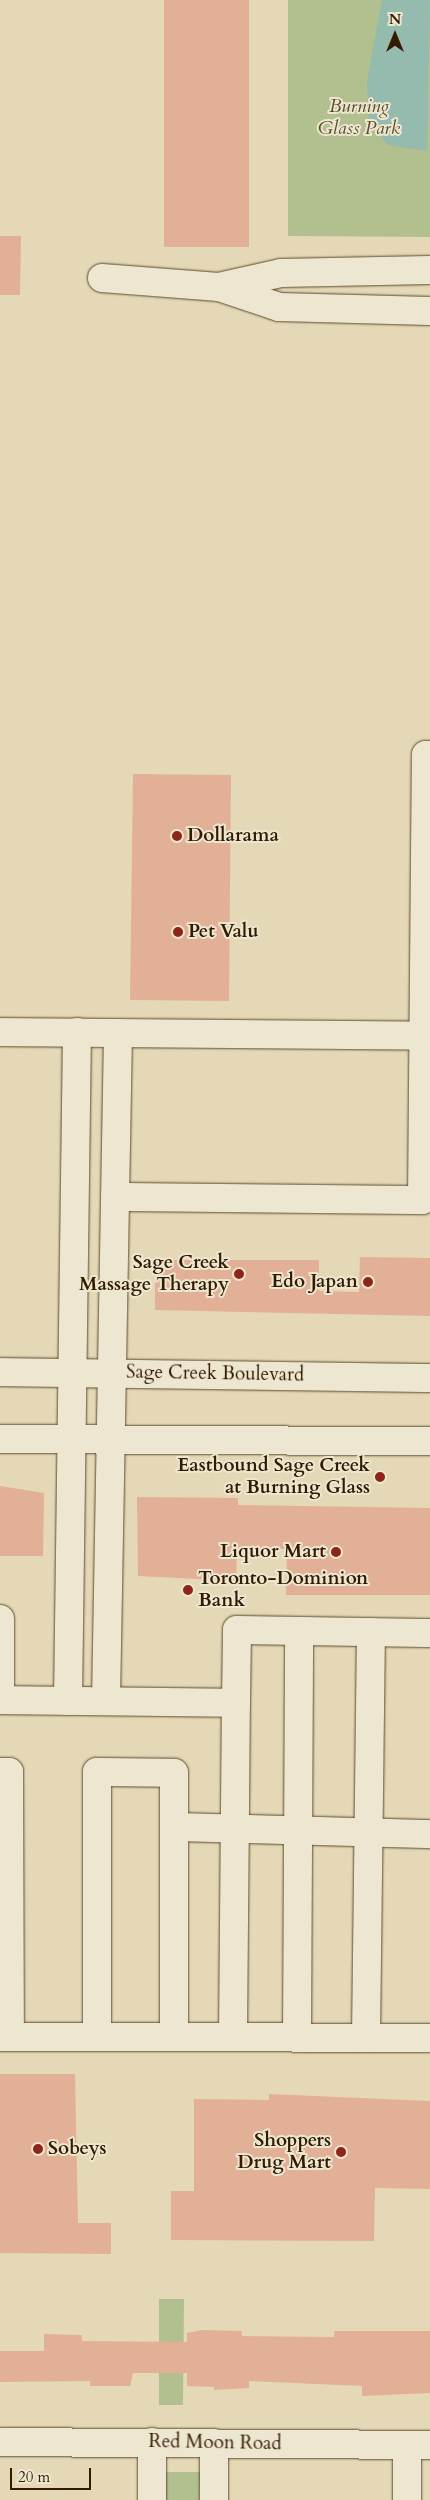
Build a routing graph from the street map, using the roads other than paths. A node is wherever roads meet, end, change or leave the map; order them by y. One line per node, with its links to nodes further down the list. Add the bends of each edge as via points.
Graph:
1 (430, 270): 3 (street, via 281,273)
2 (102, 278): 3 (street)
3 (219, 287): 4 (street, via 279,307)
4 (430, 311)
5 (430, 755): 9 (street, via 426,755)
6 (0, 1032): 7 (street)
7 (77, 1032): 8 (street); 12 (street)
8 (118, 1033): 9 (street); 10 (street)
9 (423, 1036): 10 (street, via 422,1200)
10 (115, 1197): 13 (street)
11 (0, 1372): 12 (street, Sage Creek Boulevard)
12 (74, 1372): 13 (street, Sage Creek Boulevard); 16 (street)
13 (114, 1372): 14 (street, Sage Creek Boulevard); 17 (street)
14 (430, 1378)
15 (0, 1439): 16 (street)
16 (71, 1439): 17 (street); 24 (street)
17 (111, 1440): 18 (street); 25 (street)
18 (430, 1441)
19 (0, 1619): 23 (street)
20 (300, 1631): 21 (street); 26 (street, via 237,1630); 30 (street)
21 (371, 1632): 22 (street); 31 (street)
22 (430, 1633)
23 (0, 1700): 24 (street)
24 (68, 1701): 25 (street)
25 (106, 1701): 26 (street)
26 (236, 1703): 29 (street)
27 (0, 1772): 33 (street, via 9,1772)
28 (174, 1826): 29 (street); 34 (street, via 174,1773 97,1772); 35 (street)
29 (235, 1828): 30 (street); 36 (street)
30 (298, 1830): 31 (street); 37 (street)
31 (369, 1832): 32 (street); 38 (street)
32 (430, 1834)
33 (5, 2037): 34 (street)
34 (98, 2038): 35 (street)
35 (174, 2038): 36 (street)
36 (233, 2038): 37 (street)
37 (297, 2038): 38 (street)
38 (366, 2038): 39 (street)
39 (430, 2038)
40 (0, 2442): 41 (street, Red Moon Road)
41 (152, 2442): 42 (street, Red Moon Road); 44 (street)
42 (214, 2443): 43 (street, Red Moon Road); 45 (street)
43 (419, 2445): 46 (street)
44 (152, 2500)
45 (214, 2500)
46 (407, 2500)

